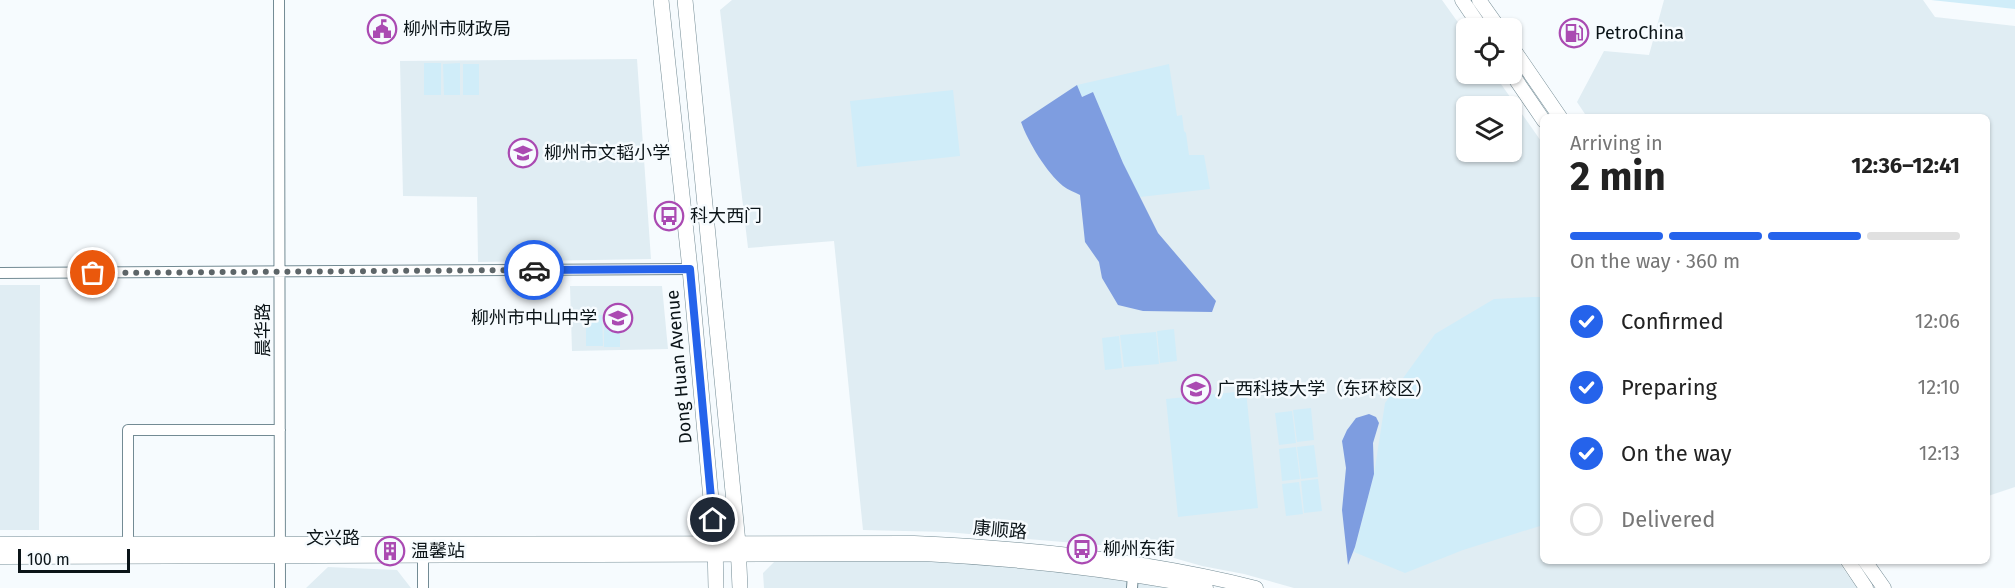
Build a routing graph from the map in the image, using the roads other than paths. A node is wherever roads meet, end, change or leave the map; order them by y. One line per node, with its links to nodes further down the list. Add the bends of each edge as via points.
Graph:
1 (279, 0): 15 (street, 晨华路)
2 (685, 0): 9 (highway)
3 (689, 0): 9 (highway)
4 (1462, 0): 7 (main road)
5 (1479, 0): 8 (main road)
6 (660, 4): 14 (highway, Dong Huan Avenue)
7 (1474, 18)
8 (1492, 18)
9 (687, 23): 21 (highway)
10 (1522, 62): 12 (main road)
11 (1519, 84): 13 (main road)
12 (1558, 114)
13 (1540, 115)
14 (690, 269): 15 (street); 20 (highway, Dong Huan Avenue)
15 (280, 272): 16 (street); 17 (street, 晨华路)
16 (0, 273)
17 (280, 430): 19 (street, via 128,430); 22 (street, 晨华路)
18 (0, 544): 19 (main road, 文兴路)
19 (128, 544): 22 (main road, 文兴路)
20 (715, 549): 21 (main road, 文兴路); 22 (main road, 文兴路); 23 (main road, 文兴路); 30 (highway, Dong Huan Avenue)
21 (739, 549): 27 (main road, 康顺路, via 1039,562); 31 (highway); 33 (main road, 康顺路, via 914,543 1012,548 1194,574)
22 (280, 550): 23 (main road, 文兴路); 24 (main road, 文兴路); 28 (street, 晨华路)
23 (423, 556): 29 (street)
24 (0, 557)
25 (1850, 564): 34 (main road)
26 (1868, 564): 35 (main road)
27 (1133, 581): 32 (main road, 康顺路)
28 (280, 588)
29 (423, 588)
30 (716, 588)
31 (740, 588)
32 (1206, 588)
33 (1256, 588)
34 (1866, 588)
35 (1884, 588)

